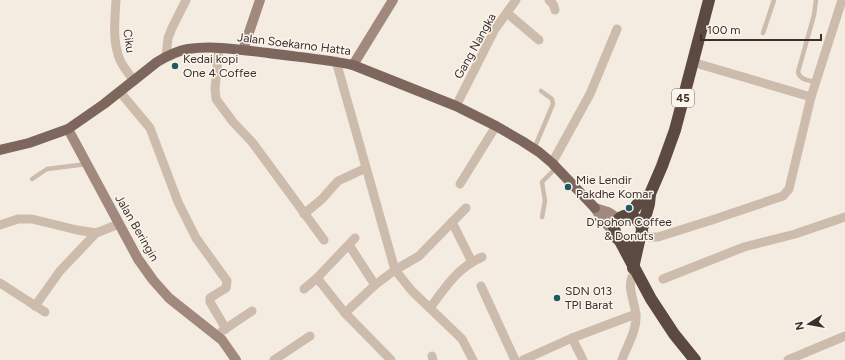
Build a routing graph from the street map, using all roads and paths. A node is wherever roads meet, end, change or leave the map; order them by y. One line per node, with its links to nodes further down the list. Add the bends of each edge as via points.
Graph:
1 (116, 0): 22 (street, Ciku, via 116,50 120,62)
2 (186, 0): 18 (street, via 168,38)
3 (260, 0): 17 (street)
4 (393, 0): 21 (street)
5 (516, 0): 12 (street, Gang Nangka)
6 (549, 0): 11 (street)
7 (709, 0): 20 (highway, 45)
8 (774, 0): 14 (lane)
9 (816, 0): 23 (lane, via 798,72 802,78)
10 (842, 0): 23 (street)
11 (555, 10)
12 (507, 13): 15 (street); 27 (street, Gang Nangka, via 495,29)
13 (617, 28): 33 (street, via 590,94)
14 (763, 33)
15 (539, 40)
16 (219, 48): 17 (main road, Jalan Soekarno Hatta); 18 (main road, Jalan Soekarno Hatta, via 190,49); 40 (street, via 216,99 252,142)
17 (243, 50): 19 (main road, Jalan Soekarno Hatta)
18 (166, 56): 22 (main road, Jalan Soekarno Hatta)
19 (336, 61): 21 (main road, Jalan Soekarno Hatta); 34 (street)
20 (692, 62): 26 (street); 37 (highway, 45, via 675,130)
21 (353, 64): 27 (main road, Jalan Soekarno Hatta)
22 (134, 81): 25 (main road, Jalan Soekarno Hatta)
23 (815, 82): 26 (street)
24 (541, 91): 30 (lane, via 552,99 553,104)
25 (120, 92): 29 (main road, Jalan Soekarno Hatta); 67 (street, via 150,128 178,202 196,238 227,281 226,288 210,298 211,306)
26 (811, 96): 48 (street, via 789,189 783,196 658,237)
27 (456, 106): 28 (main road, Jalan Soekarno Hatta)
28 (496, 126): 30 (main road, Jalan Soekarno Hatta); 36 (street)
29 (68, 129): 31 (main road, Jalan Soekarno Hatta, via 30,143); 32 (street, Jalan Beringin)
30 (534, 149): 33 (main road, Jalan Soekarno Hatta)
31 (0, 150)
32 (87, 164): 35 (lane, via 46,169); 45 (street, Jalan Beringin)
33 (554, 165): 39 (main road, Jalan Soekarno Hatta); 41 (lane, via 542,182 545,200)
34 (366, 168): 40 (street, via 338,180 322,199); 53 (street)
35 (32, 179)
36 (460, 184)
37 (650, 194): 42 (highway, 45); 48 (highway, 45)
38 (466, 208): 44 (street)
39 (595, 208): 42 (street, Jalan Soekarno Hatta); 49 (street, Jalan Soekarno Hatta)
40 (304, 214): 50 (street)
41 (542, 217)
42 (624, 217): 48 (highway, via 633,216 639,221); 49 (highway, 45, via 616,222)
43 (845, 217): 56 (street, via 795,234 744,247)
44 (452, 222): 52 (street); 53 (street, via 419,256)
45 (118, 224): 47 (street); 68 (street, Jalan Beringin, via 138,259 157,285 169,298)
46 (0, 225): 47 (street, via 18,219 32,219)
47 (96, 233): 61 (street, via 60,271)
48 (641, 234): 49 (highway, via 631,243 625,243); 54 (highway, 45)
49 (617, 237): 54 (highway)
50 (324, 240)
51 (482, 257): 52 (street)
52 (472, 262): 62 (street, via 456,275)
53 (395, 270): 58 (street); 62 (street)
54 (634, 270): 66 (street, via 630,281); 80 (highway, via 674,334)
55 (317, 278): 58 (street, via 352,242); 60 (street); 65 (street)
56 (663, 279)
57 (0, 283): 61 (street)
58 (375, 285): 65 (street)
59 (481, 286): 76 (street)
60 (304, 289)
61 (35, 306): 64 (street)
62 (430, 308): 75 (street, via 462,339)
63 (252, 311): 67 (street)
64 (45, 312)
65 (345, 313): 74 (street)
66 (636, 314): 71 (street); 79 (street, via 634,332)
67 (226, 328): 68 (street)
68 (216, 335): 72 (street, Jalan Beringin)
69 (310, 336): 73 (street)
70 (845, 336): 81 (street)
71 (572, 338): 77 (street); 78 (street)
72 (236, 360)
73 (274, 360)
74 (392, 360)
75 (473, 360)
76 (515, 360)
77 (524, 360)
78 (583, 360)
79 (622, 360)
80 (694, 360)
81 (788, 360)

